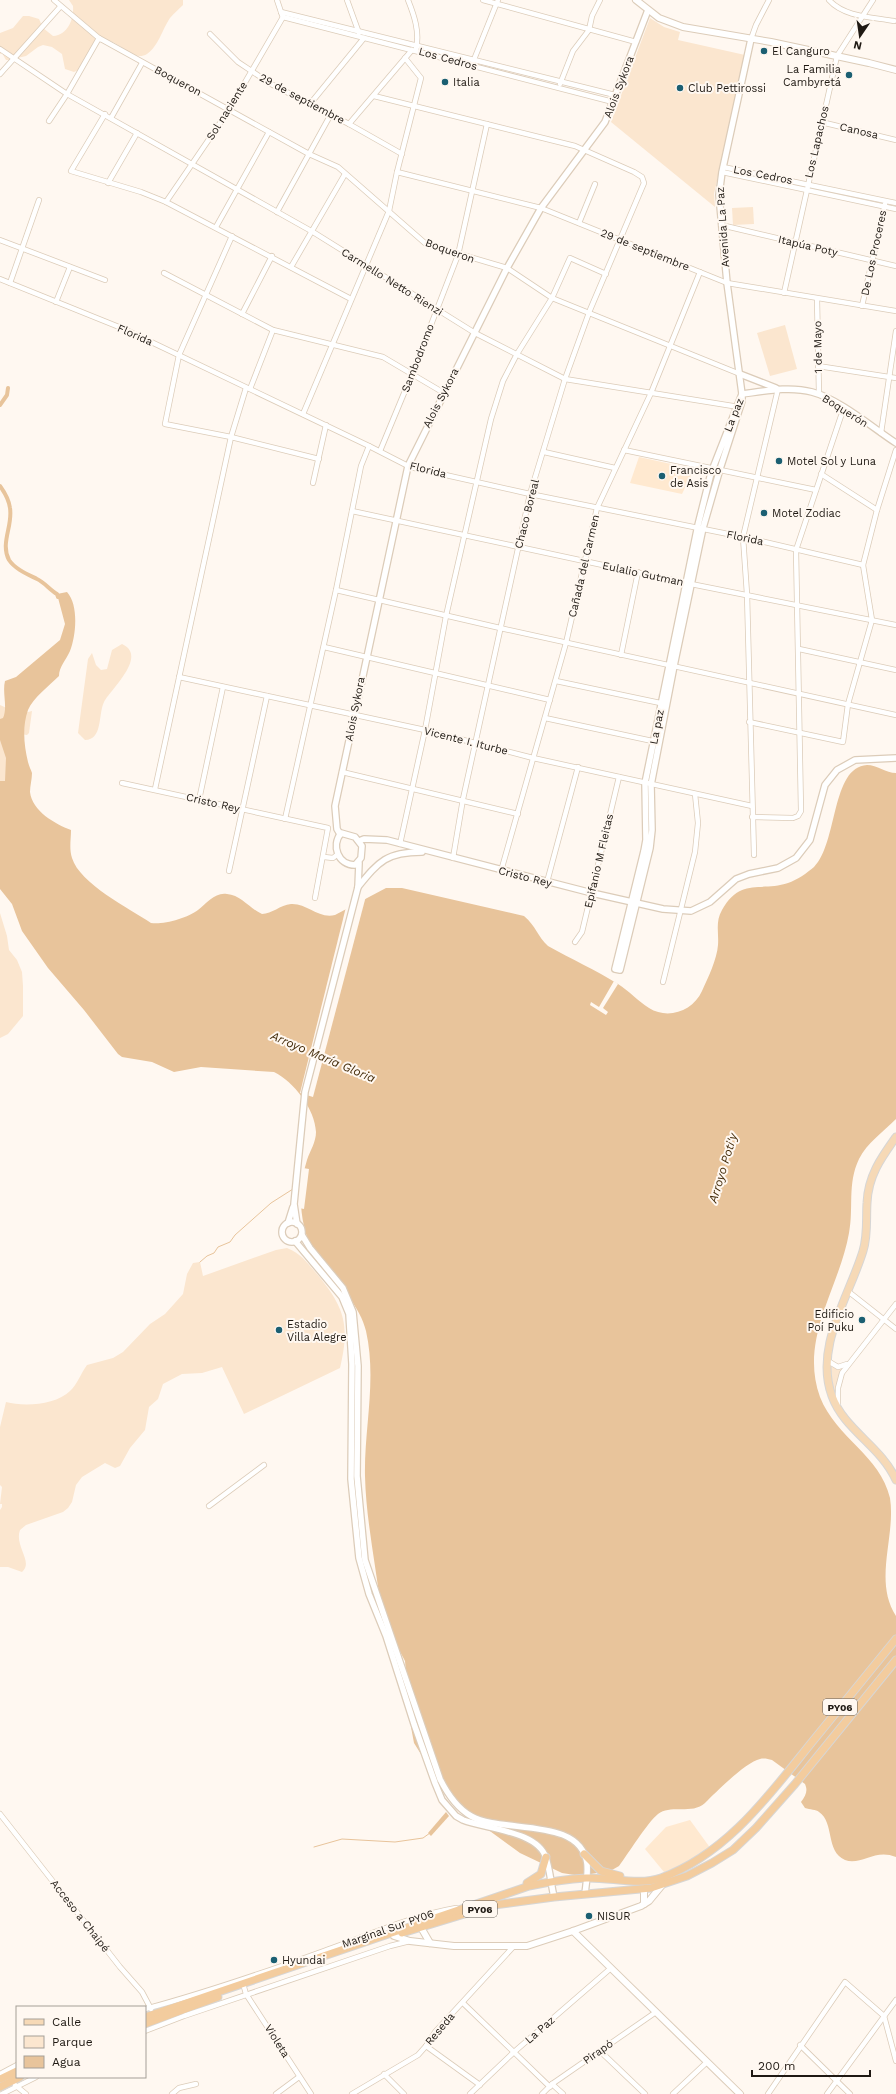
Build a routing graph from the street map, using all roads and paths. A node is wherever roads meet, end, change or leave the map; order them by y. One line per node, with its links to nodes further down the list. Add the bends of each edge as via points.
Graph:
1 (54, 0): 12 (street, Boqueron)
2 (277, 0): 14 (street)
3 (347, 0): 18 (street)
4 (408, 0): 25 (street, via 418,40)
5 (483, 0): 11 (street)
6 (600, 0): 17 (street, via 592,16)
7 (636, 0): 13 (main road)
8 (769, 0): 22 (street)
9 (829, 0): 15 (street, via 840,9)
10 (872, 0): 15 (street, Los Lapachos)
11 (497, 2): 17 (street); 29 (street)
12 (60, 7): 21 (street, Boqueron); 28 (street)
13 (648, 10): 22 (main road, via 666,21 683,27); 23 (street, Alois Sykora)
14 (282, 14): 18 (street); 20 (street, Los Cedros); 33 (street, Sol naciente)
15 (862, 15): 16 (street); 26 (street, Los Lapachos)
16 (894, 21)
17 (589, 30): 23 (street); 35 (street, via 573,51)
18 (358, 31): 20 (street); 25 (street)
19 (210, 34): 33 (street, 29 de septiembre)
20 (362, 37): 25 (street, Los Cedros); 41 (street)
21 (100, 39): 30 (street, Boqueron); 37 (street)
22 (751, 39): 26 (main road); 58 (street, Avenida La Paz)
23 (636, 42): 38 (street, Alois Sykora)
24 (0, 49): 28 (street, Carmello Netto Rienzi)
25 (415, 49): 27 (street); 29 (street); 31 (street, Los Cedros)
26 (837, 56): 32 (main road); 48 (street, Los Lapachos)
27 (404, 58): 39 (street); 42 (street, via 421,78)
28 (14, 59): 34 (street); 37 (street, Carmello Netto Rienzi)
29 (474, 60): 31 (street); 35 (street)
30 (142, 63): 43 (street, Boqueron); 46 (street)
31 (472, 66): 36 (street, Los Cedros)
32 (896, 70)
33 (252, 72): 41 (street, 29 de septiembre); 43 (street, Sol naciente)
34 (0, 74)
35 (561, 82): 36 (street); 38 (street)
36 (558, 88): 40 (street, Los Cedros)
37 (67, 94): 44 (street, Carmello Netto Rienzi); 47 (street)
38 (615, 95): 40 (street, Alois Sykora)
39 (374, 96): 42 (street); 49 (street)
40 (613, 102): 54 (street, Alois Sykora, via 605,122)
41 (310, 104): 45 (street, 29 de septiembre)
42 (414, 106): 50 (street); 56 (street)
43 (230, 109): 51 (street, Boqueron); 57 (street, Sol naciente)
44 (105, 114): 46 (street, Carmello Netto Rienzi); 61 (street, via 71,171)
45 (331, 114): 49 (street, 29 de septiembre); 55 (street)
46 (111, 118): 52 (street, Carmello Netto Rienzi)
47 (49, 121)
48 (821, 122): 53 (street, Canosa); 63 (street, Los Lapachos)
49 (349, 124): 56 (street, 29 de septiembre)
50 (488, 124): 54 (street); 65 (street, Sambodromo)
51 (269, 132): 55 (street, Boqueron); 64 (street)
52 (137, 133): 57 (street, Carmello Netto Rienzi); 61 (street)
53 (896, 140)
54 (585, 150): 71 (street, Alois Sykora); 81 (street, Chaco Boreal, via 642,177 644,183)
55 (309, 154): 60 (street, Boqueron, via 338,167); 74 (street)
56 (402, 154): 59 (street)
57 (192, 164): 64 (street, Carmello Netto Rienzi); 68 (street, Sol naciente)
58 (722, 170): 63 (street, Los Cedros); 76 (street, Avenida La Paz, via 719,196)
59 (397, 172): 65 (street, 29 de septiembre); 73 (street)
60 (345, 174): 73 (street, Boqueron); 78 (street)
61 (108, 183): 68 (street)
62 (595, 184): 75 (street)
63 (807, 186): 67 (street, Los Cedros); 70 (street); 82 (street, Los Lapachos)
64 (236, 190): 74 (street, Carmello Netto Rienzi); 77 (street)
65 (472, 192): 71 (street, 29 de septiembre); 84 (street, Sambodromo)
66 (39, 200): 83 (street)
67 (885, 200): 69 (street, Los Cedros); 70 (street, De Los Proceres)
68 (166, 202): 77 (street)
69 (896, 203)
70 (884, 206): 72 (street); 86 (street, De Los Proceres)
71 (542, 208): 75 (street, 29 de septiembre); 91 (street, Alois Sykora)
72 (896, 209)
73 (390, 211): 84 (street, Boqueron, via 426,244); 87 (street)
74 (277, 212): 78 (street, Carmello Netto Rienzi)
75 (579, 223): 81 (street, 29 de septiembre)
76 (721, 225): 82 (street, Itapúa Poty); 98 (street, Avenida La Paz)
77 (216, 227): 79 (street)
78 (312, 232): 87 (street, Carmello Netto Rienzi); 90 (street)
79 (232, 236): 85 (street); 100 (street)
80 (0, 240): 83 (street)
81 (621, 240): 92 (street, 29 de septiembre); 94 (street, Chaco Boreal)
82 (796, 243): 86 (street, Itapúa Poty); 99 (street, Los Lapachos)
83 (22, 248): 89 (street); 97 (street)
84 (458, 255): 91 (street, Boqueron); 106 (street, Sambodromo)
85 (272, 256): 90 (street); 109 (street)
86 (872, 260): 88 (street, Itapúa Poty); 105 (street, De Los Proceres)
87 (365, 266): 102 (street); 106 (street, Carmello Netto Rienzi)
88 (896, 266)
89 (70, 267): 96 (street); 104 (street)
90 (291, 267): 102 (street)
91 (507, 268): 101 (street, Boqueron); 112 (street, Alois Sykora)
92 (700, 272): 98 (street, 29 de septiembre); 114 (street, Cañada del Carmen)
93 (164, 273): 100 (street)
94 (606, 274): 101 (street, via 570,258); 108 (street, Chaco Boreal)
95 (0, 279): 97 (street, Florida)
96 (105, 280)
97 (10, 283): 104 (street, Florida)
98 (727, 283): 99 (street, 29 de septiembre); 119 (street, Avenida La Paz)
99 (784, 293): 103 (street, 29 de septiembre)
100 (204, 295): 109 (street); 116 (street)
101 (552, 298): 108 (street, Boqueron); 115 (street)
102 (351, 299): 113 (street)
103 (817, 299): 105 (street, 29 de septiembre); 117 (street, 1 de Mayo)
104 (56, 302): 116 (street, Florida, via 124,329)
105 (862, 306): 107 (street, 29 de septiembre)
106 (436, 310): 112 (street, Carmello Netto Rienzi); 118 (street, Sambodromo)
107 (896, 310)
108 (589, 313): 114 (street, Boqueron); 122 (street, Chaco Boreal)
109 (242, 314): 110 (street)
110 (273, 330): 113 (street); 123 (street)
111 (896, 331): 120 (street)
112 (475, 333): 115 (street, Carmello Netto Rienzi); 125 (street, Alois Sykora)
113 (331, 345): 118 (street, via 383,357); 131 (street)
114 (669, 346): 119 (street, Boqueron); 126 (street, Cañada del Carmen)
115 (517, 354): 122 (street, Carmello Netto Rienzi); 147 (street, via 503,382 490,419)
116 (179, 356): 123 (street, Florida); 134 (street, via 165,424)
117 (818, 366): 120 (street); 128 (street, 1 de Mayo)
118 (412, 374): 125 (street); 139 (street, Sambodromo)
119 (740, 374): 124 (street); 127 (street, Avenida La Paz)
120 (889, 377): 121 (street); 133 (street)
121 (896, 378)
122 (565, 379): 126 (street, Carmello Netto Rienzi); 140 (street, Chaco Boreal)
123 (248, 388): 131 (street, Florida); 134 (street)
124 (778, 389): 127 (street, Boquerón); 128 (street, Boquerón); 146 (street)
125 (444, 393): 142 (street, Alois Sykora)
126 (651, 393): 129 (street, Carmello Netto Rienzi); 137 (street, Cañada del Carmen)
127 (742, 394): 129 (street, La paz)
128 (819, 394): 130 (street, Boquerón)
129 (739, 407): 144 (street, La paz)
130 (845, 409): 133 (street, Boquerón); 145 (street)
131 (303, 414): 132 (street, Florida)
132 (326, 425): 136 (street, Florida); 141 (street)
133 (881, 433): 135 (street, Boquerón)
134 (231, 437): 141 (street); 181 (street)
135 (896, 443)
136 (369, 446): 139 (street, Florida); 153 (street, via 361,466)
137 (624, 450): 143 (street, Cañada del Carmen); 144 (street)
138 (896, 450): 152 (street)
139 (380, 451): 142 (street, Florida)
140 (544, 452): 143 (street); 150 (street, Chaco Boreal)
141 (319, 459): 148 (street)
142 (408, 466): 147 (street, Florida); 154 (street, Alois Sykora)
143 (615, 468): 151 (street, Cañada del Carmen)
144 (717, 468): 146 (street); 155 (street, La paz)
145 (821, 474): 149 (street); 152 (street)
146 (759, 478): 149 (street); 157 (street)
147 (476, 482): 150 (street, Florida); 156 (street)
148 (313, 483)
149 (816, 490): 159 (street)
150 (530, 494): 151 (street, Florida); 158 (street, Chaco Boreal)
151 (597, 508): 155 (street, Florida); 160 (street, Cañada del Carmen)
152 (877, 510): 161 (street)
153 (352, 511): 154 (street, Eulalio Gutman); 164 (street)
154 (396, 521): 156 (street, Eulalio Gutman); 166 (street, Alois Sykora)
155 (700, 529): 157 (street, Florida); 163 (street, La paz)
156 (464, 535): 158 (street, Eulalio Gutman); 168 (street)
157 (743, 537): 159 (street, Florida); 165 (street)
158 (518, 547): 160 (street, Eulalio Gutman); 171 (street, Chaco Boreal)
159 (796, 550): 161 (street, Florida); 167 (street)
160 (583, 561): 162 (street, Eulalio Gutman); 172 (street, Cañada del Carmen)
161 (863, 565): 169 (street)
162 (638, 572): 163 (street, Eulalio Gutman); 175 (street)
163 (689, 584): 165 (street, Eulalio Gutman); 178 (street, La paz)
164 (336, 590): 166 (street); 173 (street)
165 (747, 594): 167 (street, Eulalio Gutman); 183 (street)
166 (379, 600): 168 (street); 176 (street, Alois Sykora)
167 (798, 605): 169 (street, Eulalio Gutman); 174 (street)
168 (446, 616): 171 (street); 180 (street)
169 (872, 620): 170 (street, Eulalio Gutman); 177 (street)
170 (896, 625)
171 (500, 628): 172 (street); 184 (street, Chaco Boreal)
172 (566, 643): 175 (street); 182 (street, Cañada del Carmen)
173 (324, 647): 176 (street); 191 (street)
174 (799, 649): 177 (street); 186 (street)
175 (621, 655): 178 (street)
176 (365, 657): 180 (street); 193 (street, Alois Sykora)
177 (860, 662): 179 (street); 190 (street)
178 (672, 665): 183 (street); 189 (street, La paz)
179 (896, 670)
180 (436, 673): 184 (street); 196 (street)
181 (179, 677): 185 (street, Vicente I. Iturbe); 208 (street)
182 (556, 681): 188 (street, Cañada del Carmen); 189 (street)
183 (750, 682): 186 (street); 195 (street)
184 (489, 685): 188 (street); 199 (street, Chaco Boreal)
185 (223, 687): 187 (street, Vicente I. Iturbe); 211 (street)
186 (800, 693): 190 (street); 197 (street)
187 (267, 696): 191 (street, Vicente I. Iturbe); 213 (street)
188 (550, 700): 194 (street, Cañada del Carmen)
189 (664, 704): 198 (street, La paz)
190 (848, 704): 192 (street); 197 (street, via 843,742)
191 (311, 706): 193 (street, Vicente I. Iturbe); 216 (street)
192 (896, 715)
193 (354, 716): 196 (street, Vicente I. Iturbe); 203 (street, Alois Sykora)
194 (545, 718): 198 (street); 200 (street, Cañada del Carmen)
195 (749, 722): 197 (street); 212 (street)
196 (425, 730): 199 (street, Vicente I. Iturbe); 207 (street)
197 (801, 733): 215 (street, via 800,814 793,818)
198 (656, 742): 206 (street, La paz)
199 (477, 743): 200 (street, Vicente I. Iturbe); 210 (street, Chaco Boreal)
200 (533, 758): 202 (street, Vicente I. Iturbe); 214 (street, Cañada del Carmen)
201 (896, 758): 237 (street, via 855,760 837,770 825,785 810,840 796,858 778,868 736,879 704,906)
202 (578, 766): 204 (street, Vicente I. Iturbe); 232 (street)
203 (342, 772): 207 (street); 217 (street, Alois Sykora, via 334,810)
204 (619, 777): 206 (street, Vicente I. Iturbe); 234 (street, Epifanio M Fleitas)
205 (122, 783): 208 (street, Cristo Rey)
206 (648, 784): 209 (street, Vicente I. Iturbe); 236 (street, La paz, via 652,839)
207 (412, 788): 210 (street); 220 (street)
208 (155, 789): 211 (street, Cristo Rey)
209 (695, 794): 212 (street, Vicente I. Iturbe); 237 (street, via 698,836)
210 (463, 799): 214 (street); 226 (street, Chaco Boreal)
211 (199, 800): 213 (street, Cristo Rey)
212 (752, 806): 215 (street)
213 (242, 810): 216 (street, Cristo Rey); 229 (street)
214 (518, 814): 230 (street, Cañada del Carmen)
215 (752, 818): 224 (street)
216 (285, 819): 225 (street, Cristo Rey, via 328,828)
217 (341, 833): 219 (street, via 352,835); 223 (street, via 337,844)
218 (370, 840): 219 (street, Cristo Rey); 220 (street, Cristo Rey, via 387,840); 221 (street)
219 (359, 841): 221 (street)
220 (400, 844): 222 (street, Cristo Rey)
221 (362, 849): 227 (street)
222 (431, 852): 226 (street, Cristo Rey); 233 (street, via 397,854 384,860 372,869)
223 (338, 854): 225 (street, via 333,858); 228 (street)
224 (754, 855)
225 (324, 858): 235 (street)
226 (453, 858): 230 (street, Cristo Rey)
227 (359, 862): 228 (street); 231 (street)
228 (350, 865): 231 (street)
229 (229, 871)
230 (501, 871): 232 (street, Cristo Rey)
231 (358, 875): 233 (street)
232 (547, 882): 234 (street, Cristo Rey)
233 (358, 887): 241 (street, via 305,1092)
234 (592, 893): 236 (street, Cristo Rey); 238 (street, Epifanio M Fleitas, via 582,932)
235 (315, 898)
236 (634, 903): 236 (street, La paz, via 614,969 620,970); 237 (street, Cristo Rey)
237 (681, 912): 239 (street)
238 (575, 942)
239 (663, 982)
240 (896, 1137): 246 (main road, via 878,1163 869,1182 866,1239)
241 (294, 1204): 242 (street); 243 (street)
242 (288, 1223): 243 (street); 245 (street, via 284,1227 283,1236 287,1240)
243 (297, 1224): 244 (street)
244 (302, 1234): 245 (street); 259 (street, via 310,1248 343,1288 353,1312 358,1366 357,1476 366,1560 440,1779 462,1810 480,1820 558,1832 571,1838)
245 (295, 1241): 260 (street, via 342,1297 349,1314 352,1364 351,1479 359,1558 369,1594 442,1800 456,1816 470,1823 524,1836 536,1843)
246 (849, 1292): 248 (street); 250 (main road)
247 (896, 1304): 248 (street)
248 (884, 1318): 249 (street); 251 (street)
249 (896, 1329)
250 (826, 1357): 251 (street, via 835,1366 842,1367); 252 (main road, via 832,1399)
251 (848, 1363): 252 (street, via 838,1388)
252 (840, 1413): 254 (main road, via 886,1460)
253 (264, 1465): 255 (street)
254 (896, 1480)
255 (209, 1506)
256 (896, 1639): 264 (highway, PY06, via 738,1828 718,1846)
257 (896, 1660): 264 (highway, PY06, via 795,1784 733,1850 700,1870)
258 (0, 1814): 283 (street, Acceso a Chaipé, via 142,1992)
259 (584, 1854): 261 (street, via 587,1864); 262 (highway, via 601,1871)
260 (546, 1857): 263 (street); 267 (highway, via 544,1870 536,1879)
261 (586, 1878): 262 (highway, PY06); 263 (highway, PY06); 266 (street)
262 (634, 1880): 264 (highway, PY06)
263 (551, 1881): 267 (highway, PY06); 268 (street)
264 (661, 1881): 265 (highway, via 647,1884); 269 (main road)
265 (644, 1889): 266 (highway, PY06); 269 (main road)
266 (585, 1894): 268 (highway, PY06)
267 (499, 1897): 270 (highway, PY06)
268 (554, 1897): 271 (highway, PY06, via 494,1905)
269 (644, 1904): 272 (main road)
270 (472, 1905): 271 (highway, PY06); 283 (street, Marginal Sur PY06, via 439,1912)
271 (420, 1925): 273 (highway, PY06); 275 (main road); 283 (highway, PY06)
272 (573, 1931): 276 (main road, via 534,1944); 277 (main road)
273 (394, 1936): 274 (main road); 278 (highway, PY06)
274 (410, 1941): 275 (main road); 278 (street)
275 (430, 1943): 276 (main road, via 454,1946)
276 (514, 1946): 280 (street, Reseda)
277 (611, 1968): 282 (main road); 291 (street, La Paz)
278 (245, 1991): 283 (highway, PY06); 287 (street); 300 (street, Violeta)
279 (896, 2000): 284 (street)
280 (463, 2002): 289 (street, Reseda, via 435,2032); 291 (street)
281 (146, 2009): 283 (street, Marginal Sur PY06)
282 (656, 2012): 290 (street, Pirapó); 293 (main road)
283 (154, 2013): 285 (highway, PY06); 286 (highway, PY06)
284 (884, 2016): 288 (street, via 845,1982); 292 (street); 303 (street)
285 (146, 2017)
286 (146, 2023)
287 (146, 2031)
288 (800, 2045): 303 (street); 321 (street)
289 (426, 2046): 297 (street, Reseda, via 418,2055); 305 (street)
290 (600, 2051): 306 (street, Pirapó); 318 (street)
291 (514, 2052): 305 (street, La Paz); 306 (street)
292 (896, 2059)
293 (707, 2062): 319 (street); 320 (main road)
294 (16, 2066): 296 (street)
295 (16, 2073): 302 (highway)
296 (0, 2074)
297 (384, 2074): 313 (street, Reseda); 314 (street)
298 (18, 2078): 302 (highway)
299 (30, 2078): 302 (street)
300 (299, 2078): 311 (street); 312 (street, Violeta)
301 (0, 2080): 302 (highway)
302 (12, 2081): 307 (highway); 308 (street); 309 (street)
303 (838, 2082): 322 (street); 323 (street)
304 (196, 2084): 310 (street, via 179,2088)
305 (480, 2085): 315 (street, La Paz)
306 (551, 2086): 316 (street, Pirapó); 317 (street)
307 (0, 2087)
308 (2, 2094)
309 (26, 2094)
310 (172, 2094)
311 (276, 2094)
312 (311, 2094)
313 (352, 2094)
314 (404, 2094)
315 (470, 2094)
316 (542, 2094)
317 (562, 2094)
318 (645, 2094)
319 (673, 2094)
320 (740, 2094)
321 (768, 2094)
322 (828, 2094)
323 (850, 2094)

